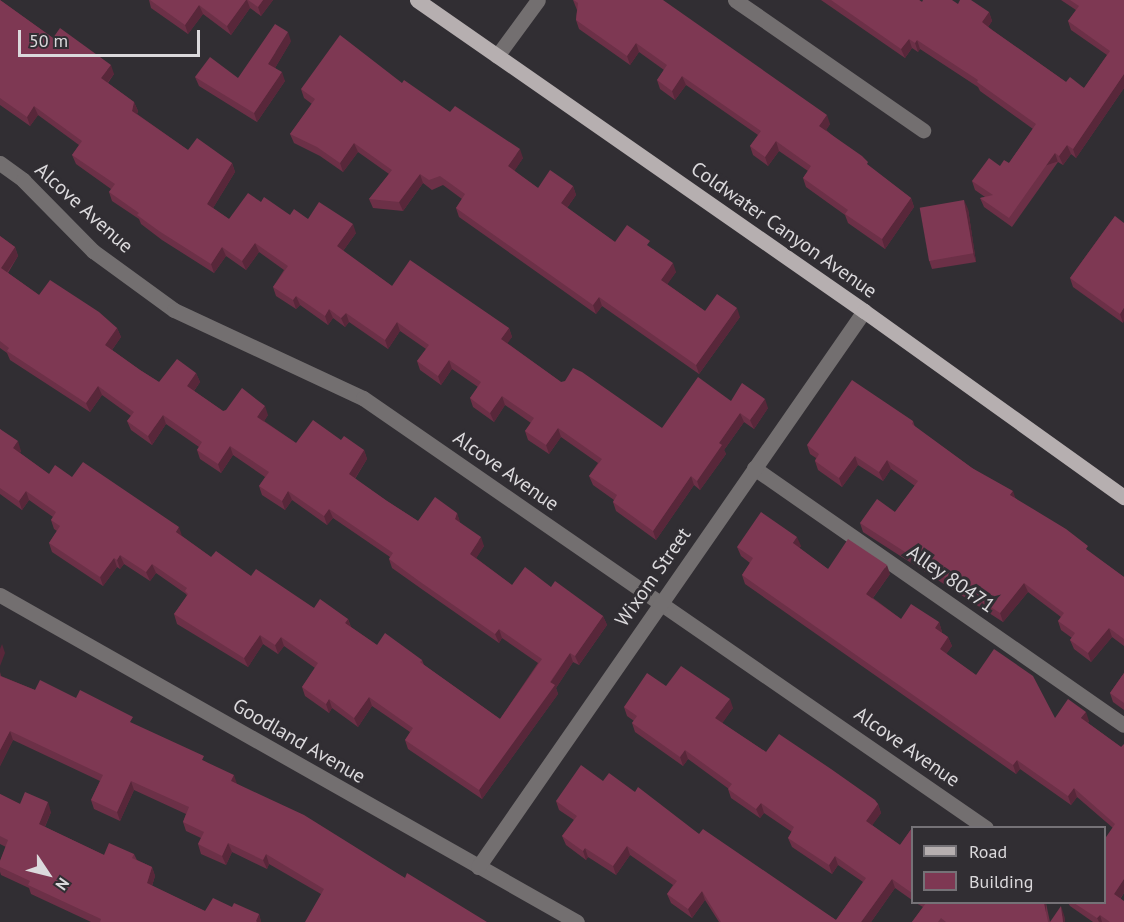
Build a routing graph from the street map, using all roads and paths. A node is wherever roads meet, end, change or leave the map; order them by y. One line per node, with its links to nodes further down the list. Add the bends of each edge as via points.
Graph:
1 (417, 0): 4 (main road, Coldwater Canyon Avenue)
2 (538, 0): 4 (street)
3 (735, 0): 5 (street)
4 (497, 56): 7 (main road, Coldwater Canyon Avenue)
5 (923, 130)
6 (0, 163): 11 (street, Alcove Avenue, via 23,180 93,251 174,310 363,398)
7 (864, 311): 8 (street, Wixom Street); 9 (main road, Coldwater Canyon Avenue)
8 (754, 468): 11 (street, Wixom Street); 12 (street, Alley 80471)
9 (1124, 497)
10 (0, 595): 14 (street, Goodland Avenue)
11 (661, 603): 13 (street, Alcove Avenue); 14 (street, Wixom Street)
12 (1124, 725)
13 (983, 826)
14 (478, 867): 15 (street, Goodland Avenue)
15 (577, 922)

